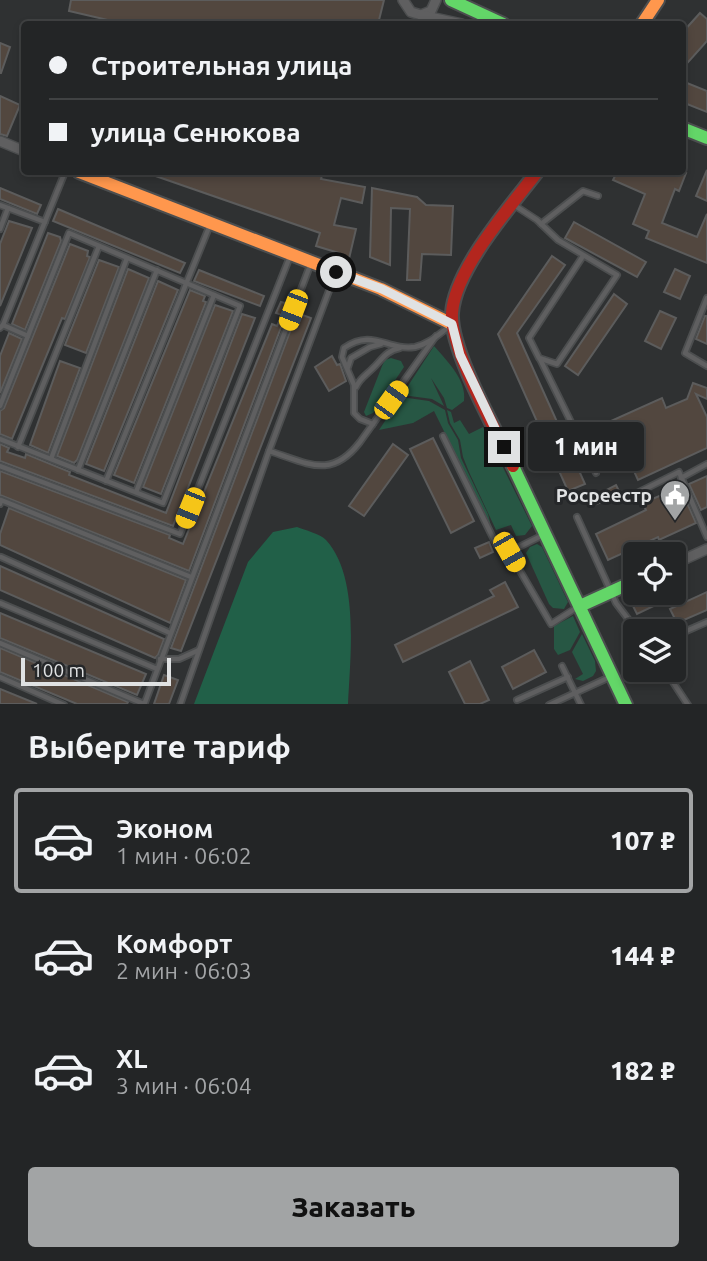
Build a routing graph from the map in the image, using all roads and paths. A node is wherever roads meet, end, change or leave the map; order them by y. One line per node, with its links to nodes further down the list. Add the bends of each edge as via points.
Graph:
1 (404, 0): 5 (street, via 407,9)
2 (451, 0): 7 (main road)
3 (658, 0): 8 (main road)
4 (436, 1): 5 (street, via 431,10)
5 (416, 14): 6 (street)
6 (448, 21)
7 (496, 21)
8 (644, 21)
9 (686, 130): 10 (main road)
10 (707, 138)
11 (0, 141): 12 (street)
12 (21, 150)
13 (64, 175): 20 (lane)
14 (87, 175): 21 (main road)
15 (535, 175): 17 (main road)
16 (598, 196): 22 (lane, via 583,191)
17 (513, 204): 22 (lane); 34 (main road, via 463,278)
18 (0, 205): 19 (lane)
19 (8, 208): 20 (lane); 23 (lane)
20 (45, 222): 35 (lane)
21 (211, 223): 25 (main road); 31 (lane)
22 (541, 224): 26 (lane)
23 (0, 229)
24 (99, 246): 27 (lane); 36 (lane, via 69,233); 48 (lane)
25 (291, 254): 28 (main road); 52 (lane, via 180,534)
26 (583, 256): 40 (lane, via 529,338); 40 (lane, via 617,275 557,364)
27 (127, 258): 29 (lane); 50 (lane)
28 (312, 262): 30 (main road); 67 (lane)
29 (157, 270): 31 (lane); 53 (lane)
30 (336, 272): 34 (main road); 49 (lane)
31 (185, 282): 32 (lane); 56 (lane)
32 (214, 295): 57 (lane); 57 (lane, via 240,306 173,478 163,503)
33 (707, 298): 41 (lane, via 685,353)
34 (452, 324): 37 (lane); 61 (main road, via 460,355)
35 (2, 327): 36 (lane)
36 (28, 336): 44 (lane)
37 (436, 336): 39 (lane, via 424,344); 45 (lane)
38 (386, 343): 39 (lane); 42 (lane, via 351,358); 42 (lane, via 359,339 344,348 342,357)
39 (404, 347): 43 (lane, via 386,353)
40 (539, 358): 54 (lane)
41 (707, 366)
42 (350, 373): 43 (lane)
43 (354, 390): 45 (lane, via 354,413)
44 (0, 406)
45 (373, 424): 49 (lane, via 346,458 330,466)
46 (443, 436): 64 (lane, via 498,546)
47 (0, 439): 48 (lane)
48 (18, 447): 50 (lane)
49 (269, 451): 77 (lane)
50 (51, 459): 53 (lane)
51 (707, 464): 55 (lane)
52 (0, 466)
53 (78, 470): 56 (lane)
54 (596, 472)
55 (681, 478): 58 (lane, via 679,472); 62 (lane)
56 (106, 481): 57 (lane)
57 (136, 492)
58 (637, 493)
59 (0, 501): 67 (lane)
60 (577, 517): 69 (lane)
61 (545, 534): 64 (lane); 71 (main road)
62 (707, 537)
63 (707, 549): 66 (street)
64 (509, 552): 71 (lane, via 551,624)
65 (1, 557): 75 (lane)
66 (686, 559)
67 (191, 577): 75 (lane)
68 (623, 586): 69 (main road)
69 (611, 592): 71 (main road); 72 (lane)
70 (0, 603): 80 (lane)
71 (580, 606): 81 (main road)
72 (628, 619)
73 (707, 622): 74 (lane)
74 (686, 631)
75 (170, 633): 78 (lane)
76 (0, 643): 88 (lane)
77 (200, 650): 78 (lane, via 179,659); 89 (lane)
78 (160, 659): 80 (lane)
79 (562, 666): 83 (lane)
80 (157, 669): 88 (lane)
81 (612, 675): 85 (lane); 92 (main road)
82 (0, 677): 87 (lane)
83 (568, 677): 85 (lane); 86 (lane)
84 (673, 682): 93 (lane)
85 (575, 692): 90 (lane); 91 (lane)
86 (517, 701)
87 (62, 704)
88 (144, 704)
89 (180, 704)
90 (552, 704)
91 (581, 704)
92 (626, 704)
93 (687, 704)

